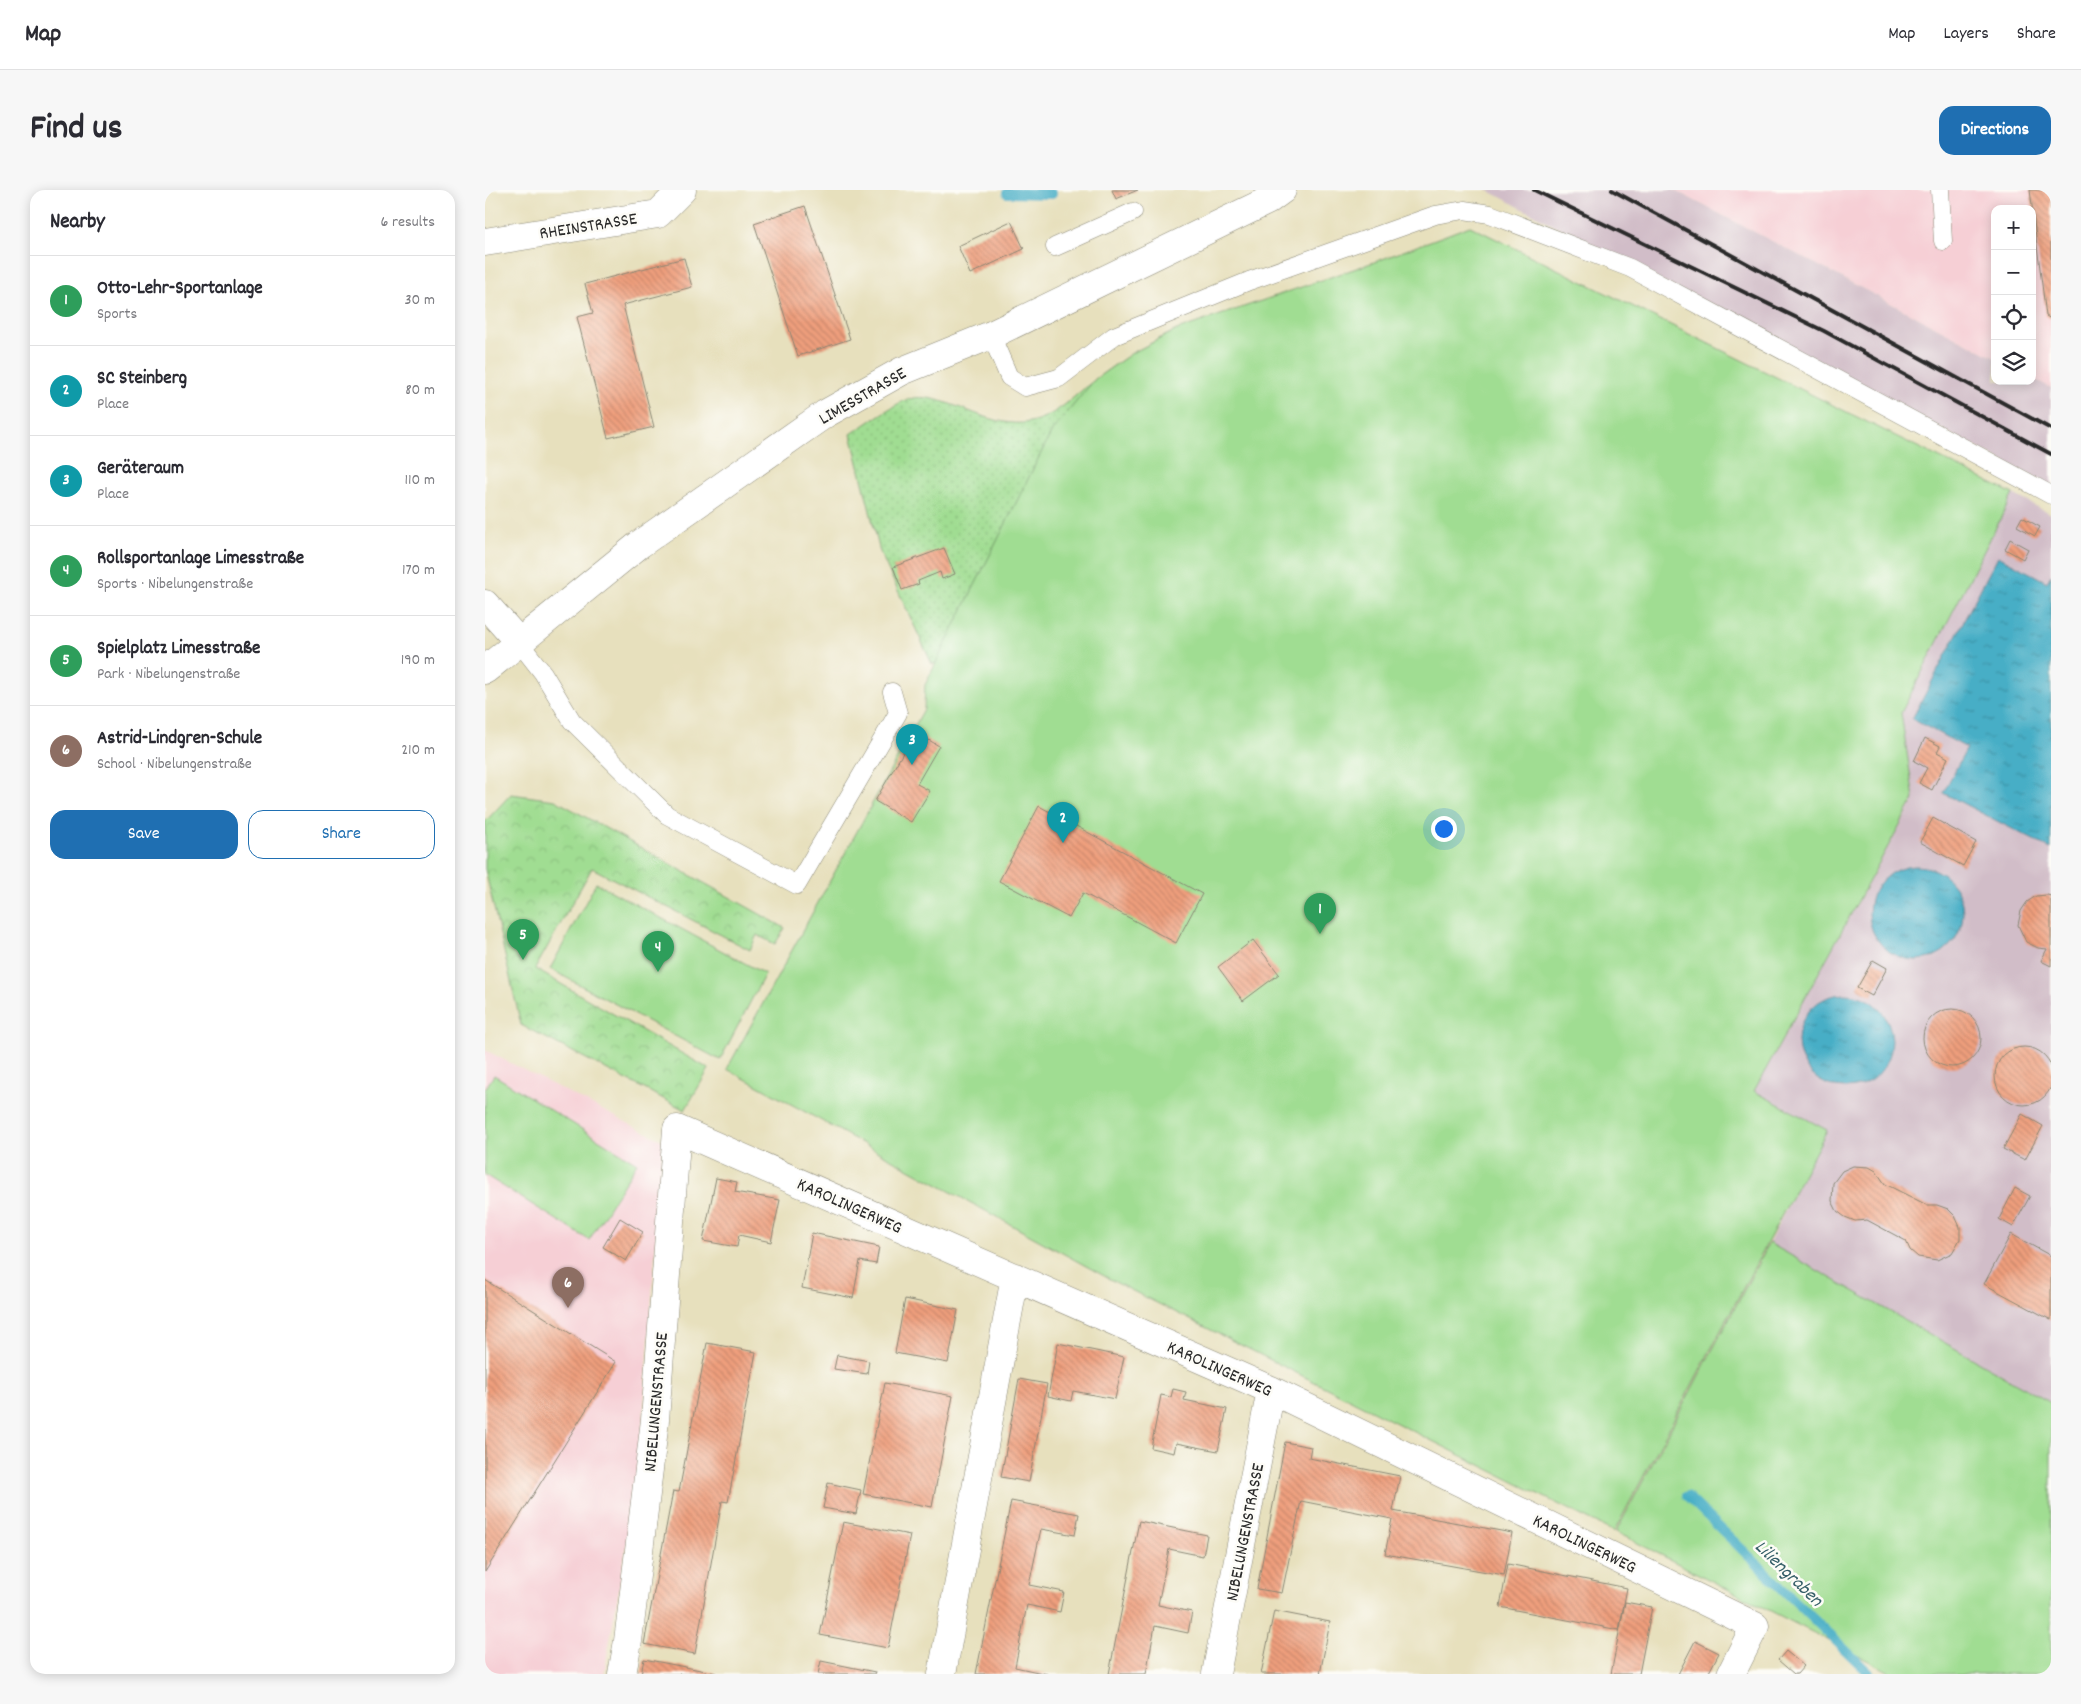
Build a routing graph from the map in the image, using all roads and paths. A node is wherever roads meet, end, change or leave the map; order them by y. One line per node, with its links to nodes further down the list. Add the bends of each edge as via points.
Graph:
1 (682, 190): 6 (street, RHEINSTRASSE, via 658,214)
2 (1282, 190): 8 (street, LIMESSTRASSE, via 1267,201)
3 (1940, 190): 5 (lane)
4 (1133, 212): 7 (lane)
5 (1943, 241)
6 (485, 242)
7 (1055, 247)
8 (991, 335): 9 (lane, via 1009,377 1025,387 1059,378 1114,336 1249,281 1435,215 1464,210 1490,214 1630,268); 11 (street, LIMESSTRASSE, via 902,371 825,414 640,544)
9 (2051, 495)
10 (485, 604): 11 (street)
11 (518, 641): 12 (street, LIMESSTRASSE); 13 (lane, via 543,673 572,721 667,815 797,885 898,713)
12 (485, 670)
13 (893, 692)
14 (677, 1129): 15 (street, KAROLINGERWEG); 17 (street, NIBELUNGENSTRASSE, via 655,1420)
15 (1015, 1277): 16 (street, KAROLINGERWEG); 18 (street)
16 (1271, 1390): 19 (street, NIBELUNGENSTRASSE); 20 (street, KAROLINGERWEG, via 1755,1626)
17 (622, 1674)
18 (942, 1674)
19 (1216, 1674)
20 (1731, 1674)

